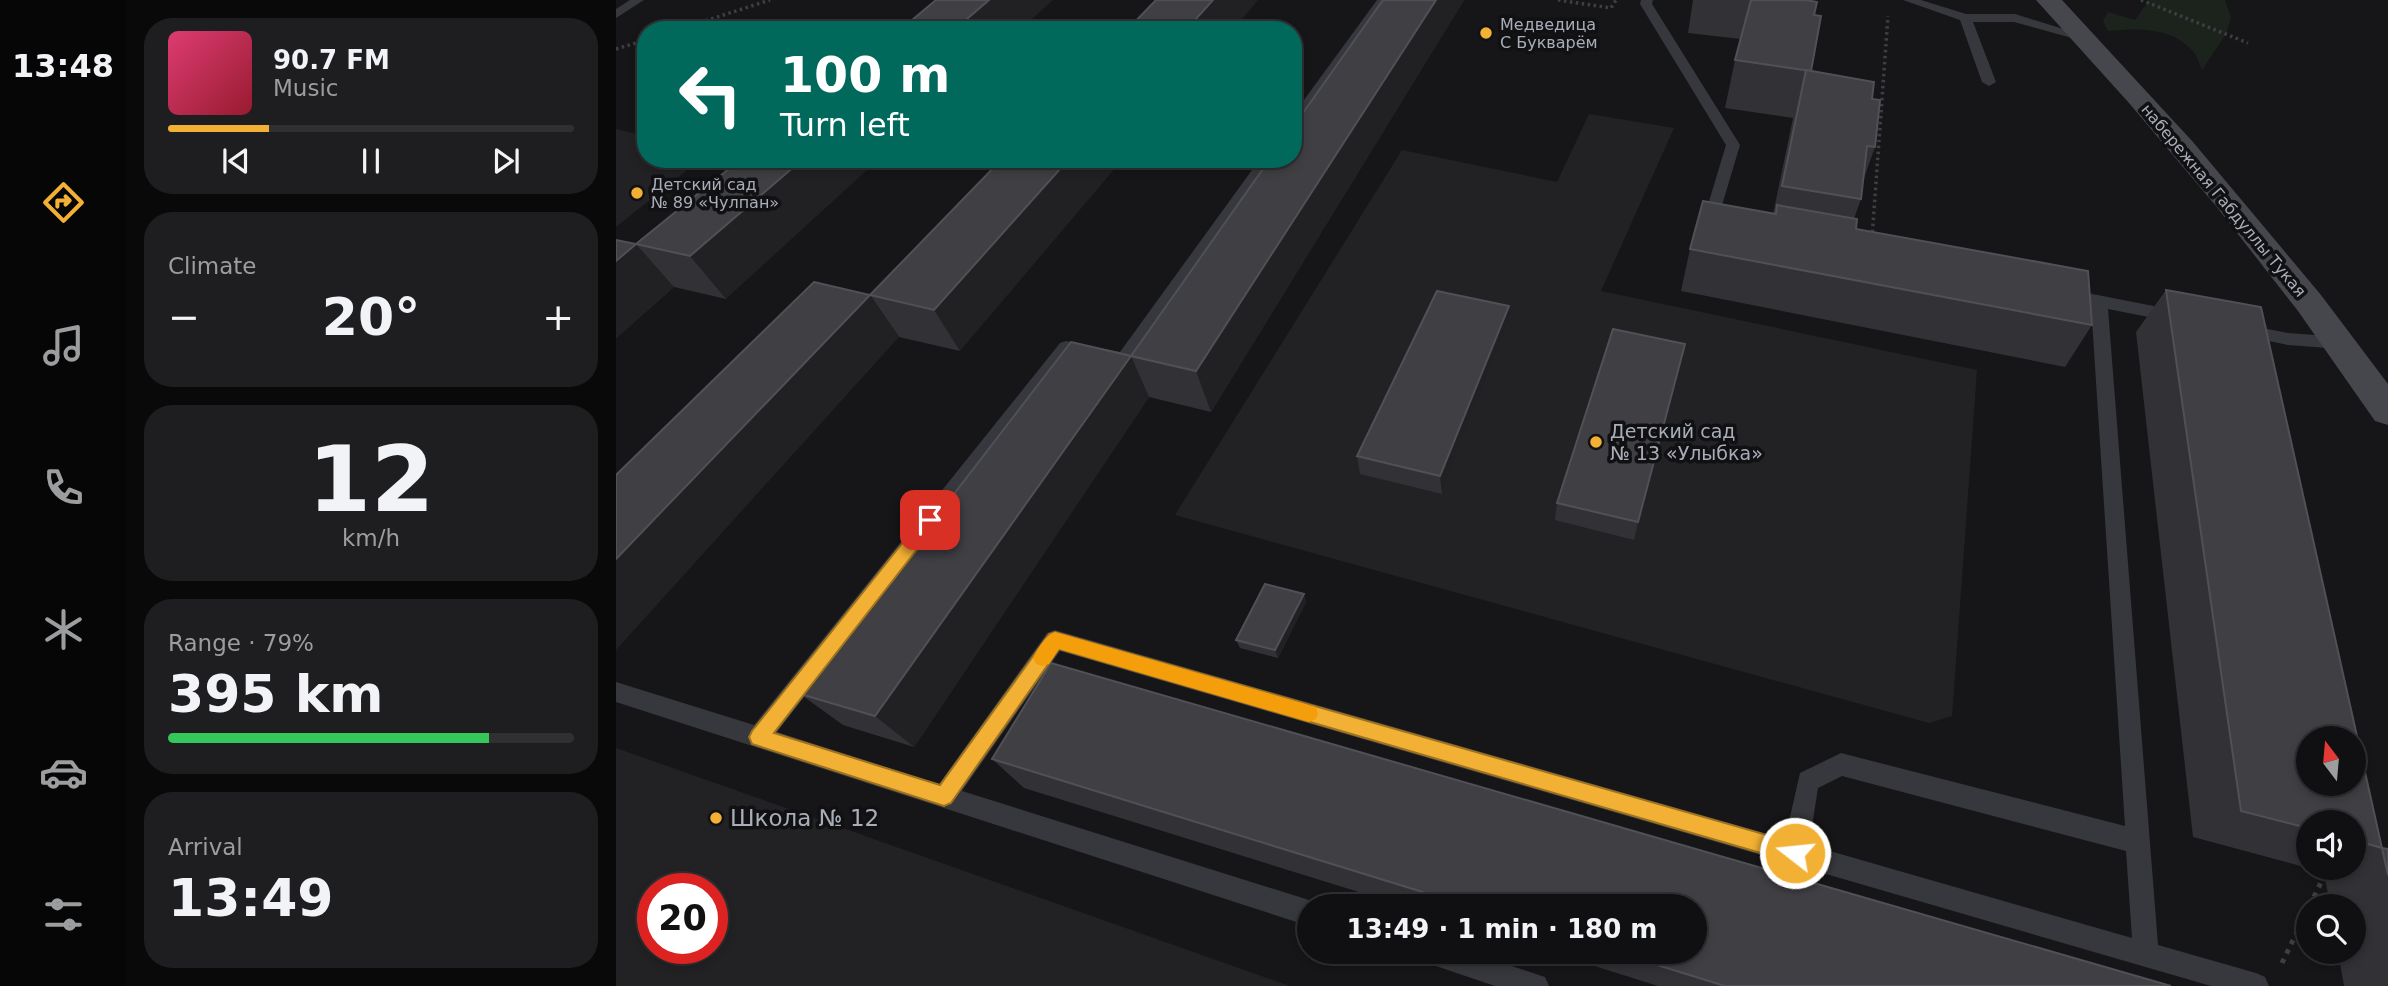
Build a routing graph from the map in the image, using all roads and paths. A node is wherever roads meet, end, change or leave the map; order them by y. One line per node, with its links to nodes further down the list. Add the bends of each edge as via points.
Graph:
1 (638, 0): 10 (lane)
2 (770, 0): 13 (path)
3 (1383, 0): 19 (lane)
4 (1558, 0): 5 (path, via 1611,8)
5 (1616, 0)
6 (1647, 0): 21 (lane, via 1732,145 1708,230)
7 (1909, 0): 12 (lane)
8 (2048, 0): 14 (main road, набережная Габдуллы Тукая)
9 (2141, 0): 16 (path)
10 (616, 14)
11 (1888, 14): 22 (path)
12 (1965, 18): 14 (lane, via 2015,18); 18 (lane)
13 (705, 21)
14 (2083, 37): 27 (main road, набережная Габдуллы Тукая, via 2233,208)
15 (637, 43): 17 (path)
16 (2248, 43)
17 (616, 49)
18 (1989, 82)
19 (1302, 112)
20 (1262, 168): 30 (lane, via 1124,359 1066,347)
21 (1722, 232)
22 (1871, 246)
23 (2045, 291): 24 (lane)
24 (2099, 301): 25 (lane); 32 (lane)
25 (2193, 320)
26 (2220, 326): 27 (lane)
27 (2341, 343): 28 (main road, набережная Габдуллы Тукая)
28 (2388, 411)
29 (616, 692): 30 (lane)
30 (759, 737): 31 (lane)
31 (944, 796): 33 (lane, via 1055,640); 35 (lane)
32 (2140, 842): 33 (lane, via 1841,764 1808,781); 36 (lane)
33 (1795, 853): 36 (lane)
34 (2319, 880): 38 (path)
35 (1297, 909)
36 (2146, 954): 40 (lane)
37 (1467, 964): 39 (lane)
38 (2277, 973)
39 (1536, 986)
40 (2256, 986)

